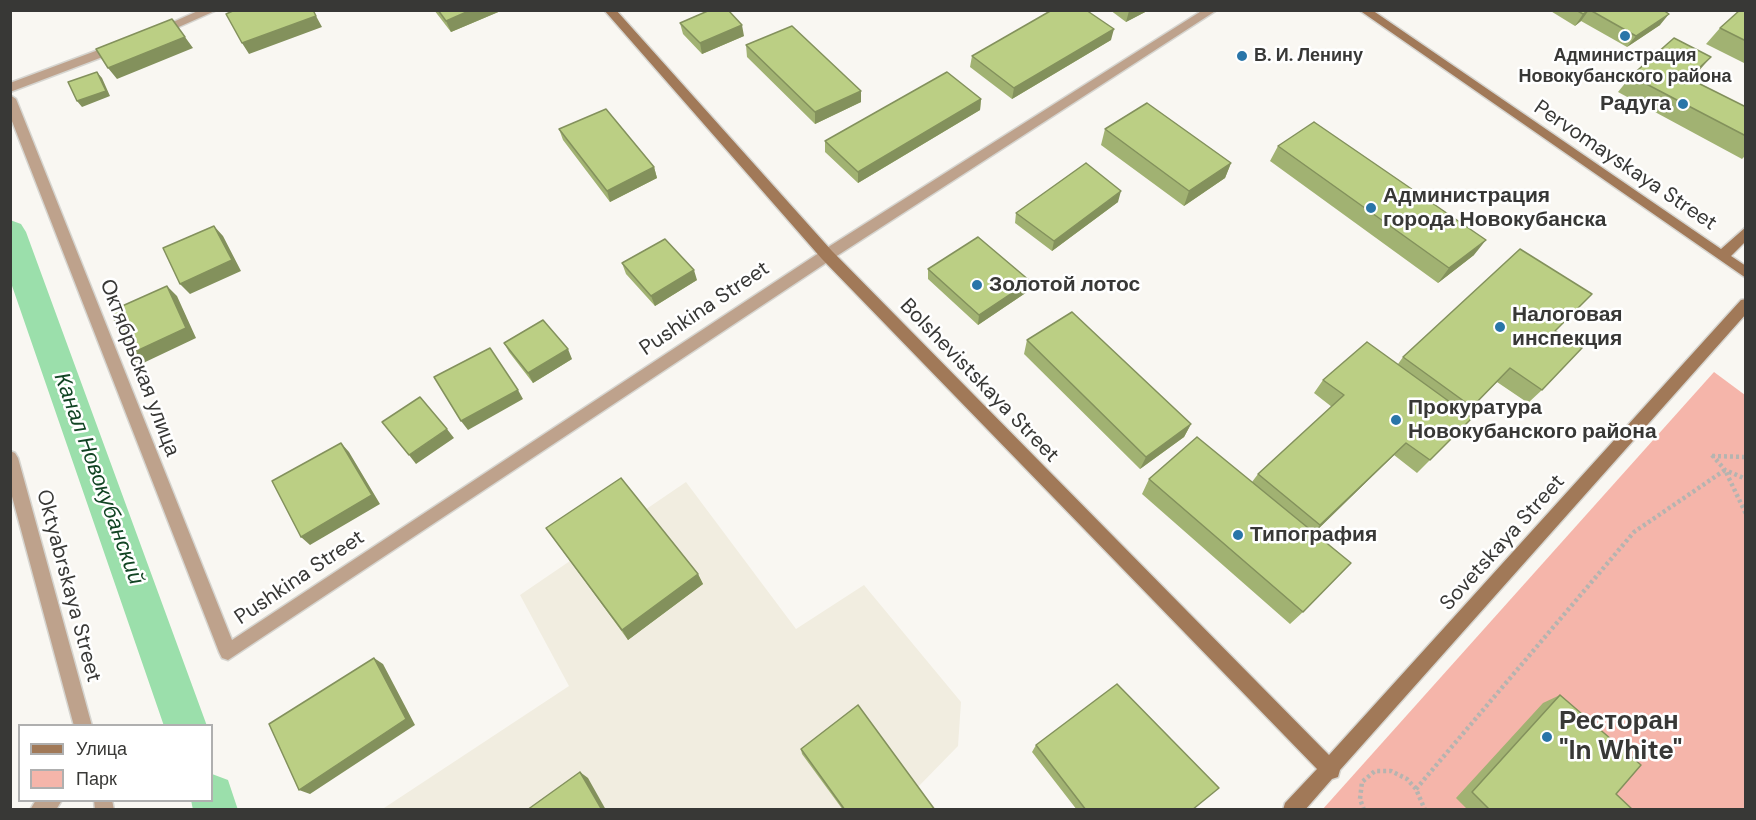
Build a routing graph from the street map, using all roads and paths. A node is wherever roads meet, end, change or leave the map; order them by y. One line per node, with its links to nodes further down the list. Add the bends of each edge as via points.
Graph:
1 (212, 10): 5 (street)
2 (609, 10): 8 (main road, Bolshevistskaya Street)
3 (1212, 10): 8 (street, Pushkina Street)
4 (1364, 10): 9 (main road, Pervomayskaya Street)
5 (10, 88)
6 (10, 99): 17 (street, Октябрьская улица)
7 (1746, 232): 9 (main road)
8 (827, 255): 17 (street, Pushkina Street); 19 (main road, Bolshevistskaya Street)
9 (1722, 255): 10 (main road, Pervomayskaya Street)
10 (1746, 273)
11 (1746, 304): 19 (main road, Sovetskaya Street)
12 (1746, 457): 14 (path, via 1712,455)
13 (10, 458): 18 (street, Oktyabrskaya Street)
14 (1725, 470): 15 (path); 16 (path); 20 (path, via 1634,532)
15 (1746, 479)
16 (1746, 514)
17 (228, 652)
18 (82, 724)
19 (1330, 770): 22 (main road, Sovetskaya Street)
20 (1416, 789): 21 (path); 23 (path, via 1391,771 1375,771 1362,782 1360,799)
21 (1427, 808)
22 (1292, 810)
23 (1364, 810)

